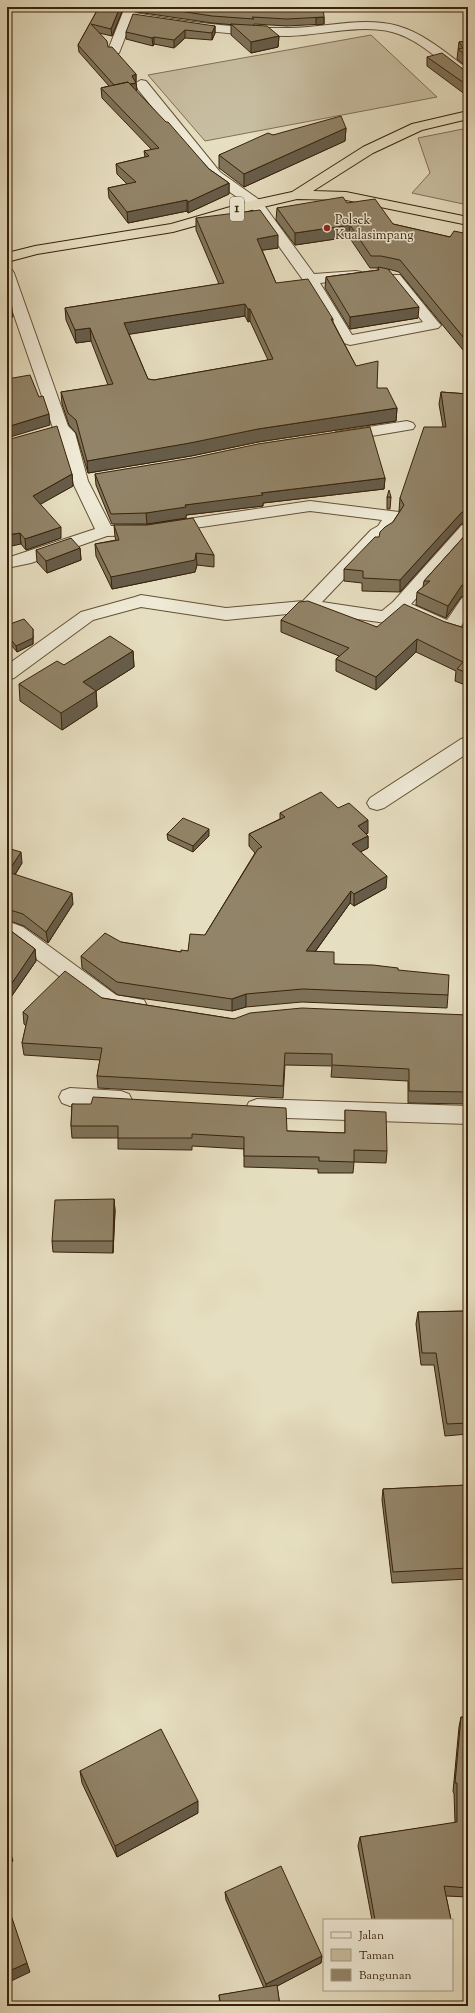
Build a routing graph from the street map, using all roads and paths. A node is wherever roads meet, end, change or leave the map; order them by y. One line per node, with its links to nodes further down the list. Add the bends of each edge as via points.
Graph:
1 (129, 12): 2 (street); 3 (street, via 202,28 231,30 290,32 378,27 395,30 414,37)
2 (114, 50)
3 (468, 75)
4 (141, 84): 9 (street, via 215,175)
5 (468, 115): 6 (highway, via 417,127 368,150)
6 (329, 174): 7 (highway); 8 (highway)
7 (296, 195): 8 (highway, 1); 9 (highway, 1)
8 (346, 196): 10 (highway, 1)
9 (256, 204): 11 (highway, 1, via 173,228 35,250); 13 (street)
10 (468, 221)
11 (7, 258)
12 (7, 273): 17 (street, via 54,430 67,433 88,480)
13 (310, 279): 13 (street, via 349,340 432,325 394,276 376,273)
14 (407, 426): 15 (street)
15 (327, 438)
16 (468, 528): 21 (street)
17 (105, 531): 18 (street); 20 (street, via 147,530 310,506 393,516 385,529 377,534)
18 (7, 563)
19 (468, 602): 22 (street)
20 (308, 606): 21 (street, via 386,617); 24 (street, via 226,614 141,602 87,616)
21 (399, 606): 22 (street)
22 (450, 629): 23 (street)
23 (468, 635)
24 (7, 674)
25 (468, 744): 26 (street)
26 (377, 803)
27 (7, 929): 28 (street, via 15,932 111,1003)
28 (156, 1010)
29 (70, 1097): 30 (street)
30 (141, 1101)
31 (234, 1107): 32 (street)
32 (468, 1115)

